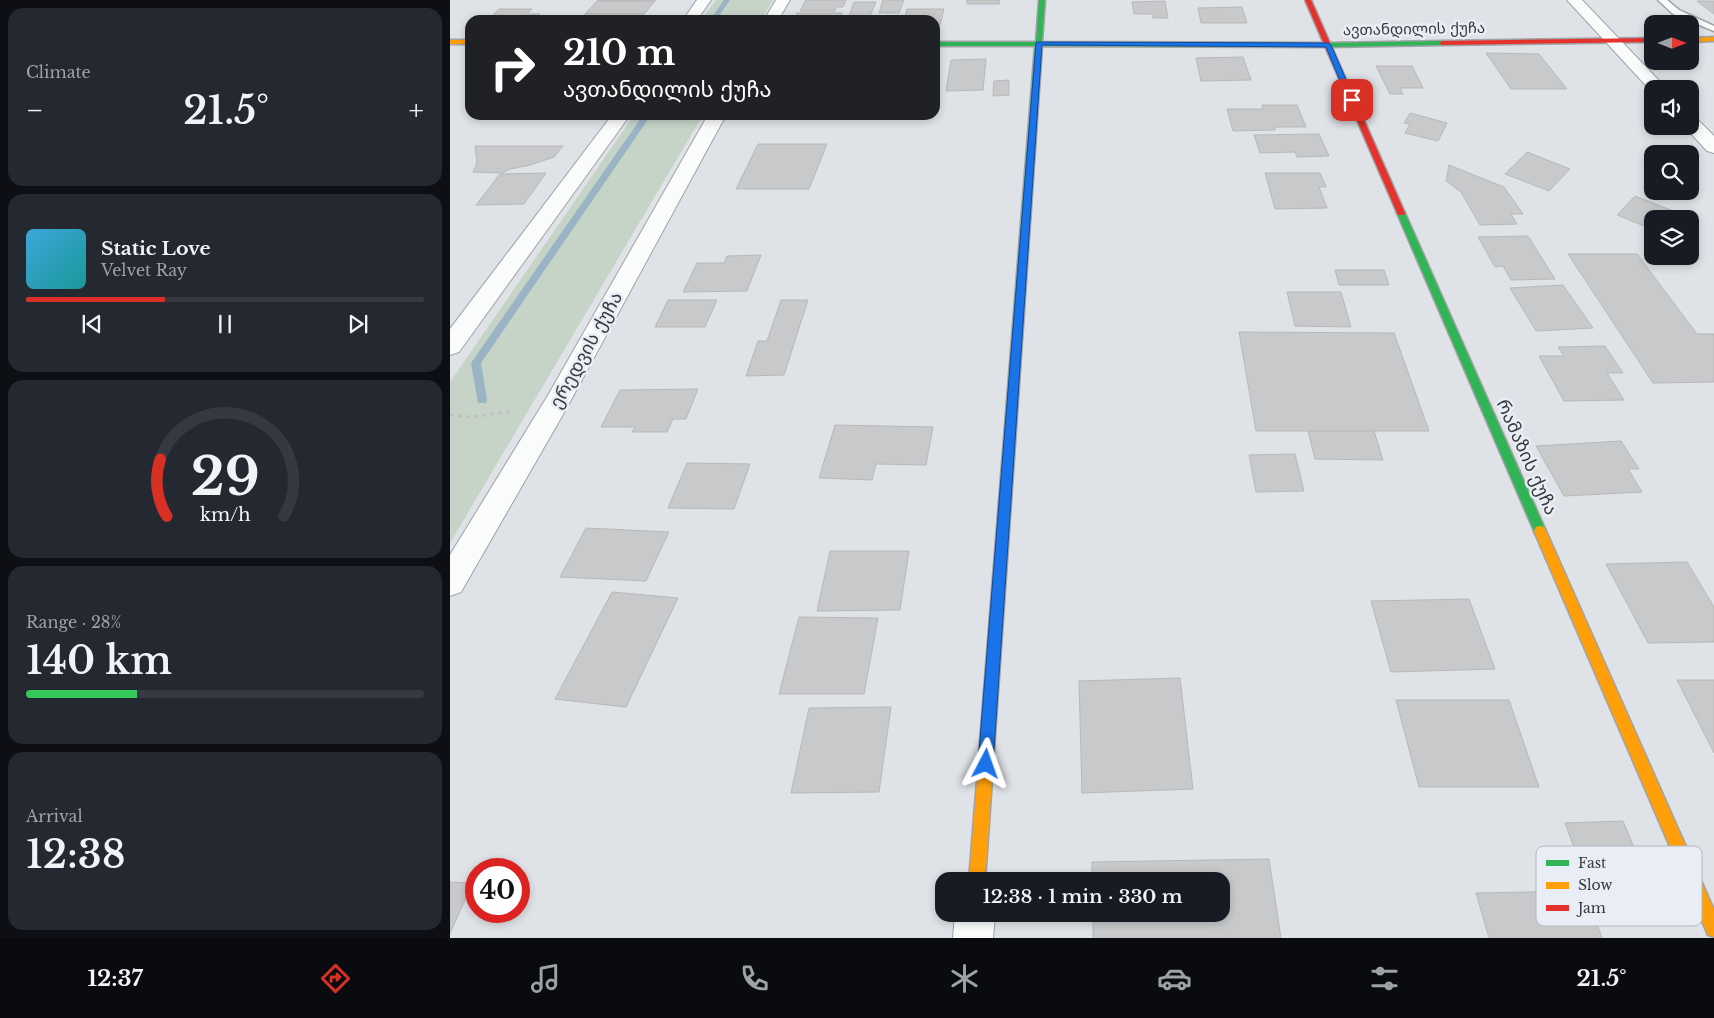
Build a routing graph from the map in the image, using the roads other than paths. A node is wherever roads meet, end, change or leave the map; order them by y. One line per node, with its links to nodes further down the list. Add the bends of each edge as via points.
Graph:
1 (704, 0): 7 (street)
2 (783, 0): 8 (street)
3 (1042, 0): 17 (street)
4 (1308, 0): 18 (street, რამაზის ქუჩა)
5 (1574, 0): 13 (street)
6 (1662, 0): 9 (lane, via 1676,12)
7 (694, 15)
8 (774, 15)
9 (1714, 29)
10 (1714, 39): 12 (street)
11 (1644, 40): 13 (street, ავთანდილის ქუჩა)
12 (1699, 40)
13 (1613, 41): 18 (street, ავთანდილის ქუჩა); 19 (street)
14 (450, 42): 15 (street)
15 (465, 42)
16 (940, 44): 17 (street, ავთანდილის ქუჩა)
17 (1039, 44): 18 (street, ავთანდილის ქუჩა); 27 (street)
18 (1328, 45): 26 (street, რამაზის ქუჩა)
19 (1650, 80)
20 (617, 120): 24 (street)
21 (714, 120): 25 (street, ერედვის ქუჩა, via 556,404)
22 (1699, 131): 23 (street)
23 (1714, 147)
24 (450, 346)
25 (450, 582)
26 (1678, 846)
27 (978, 872)
28 (1702, 902): 30 (street, რამაზის ქუჩა)
29 (974, 922): 31 (street)
30 (1714, 929)
31 (973, 938)

